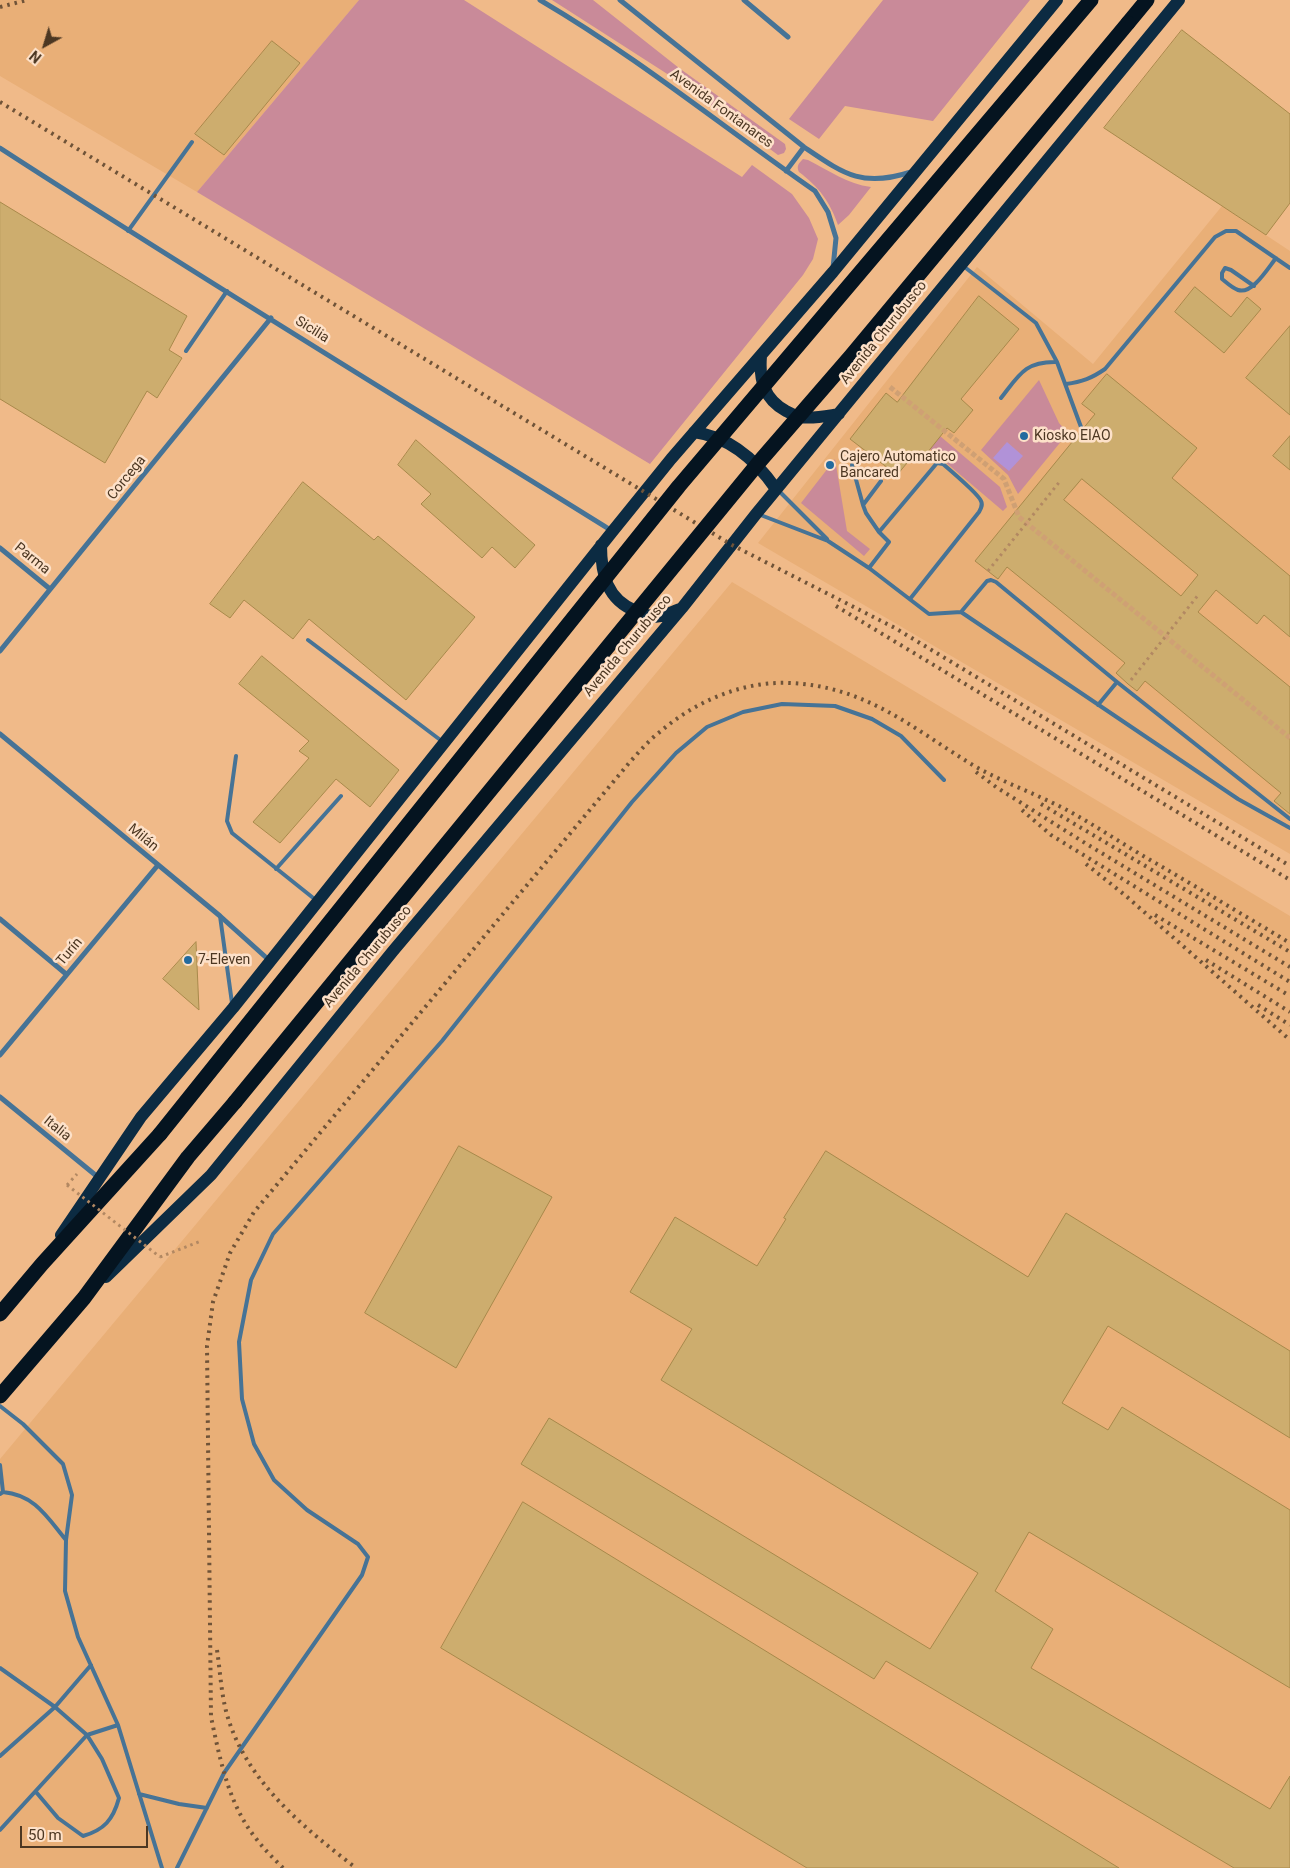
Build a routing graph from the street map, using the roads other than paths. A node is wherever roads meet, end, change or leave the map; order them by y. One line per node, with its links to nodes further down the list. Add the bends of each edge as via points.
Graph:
1 (540, 0): 13 (street, Avenida Fontanares, via 592,30)
2 (620, 0): 11 (street, Avenida Fontanares)
3 (744, 0): 8 (street)
4 (1057, 0): 12 (main road)
5 (1091, 0): 67 (highway, bridge, via 679,486 160,1134)
6 (1147, 0): 68 (highway, Avenida Churubusco, bridge, via 760,461 188,1157)
7 (1179, 0): 16 (main road, Avenida Churubusco)
8 (788, 37)
9 (192, 142): 14 (lane)
10 (0, 148): 14 (street, Sicilia)
11 (804, 148): 12 (street, Avenida Fontanares, via 853,176 875,180); 13 (street)
12 (918, 170): 18 (main road)
13 (786, 171): 18 (street, Avenida Fontanares, via 815,191 828,212 836,238)
14 (128, 231): 20 (street, Sicilia)
15 (1276, 258): 17 (lane); 19 (lane); 25 (lane, via 1236,231 1226,231 1215,237 1105,369 1094,377)
16 (962, 265): 24 (lane, via 1036,323); 27 (main road, Avenida Churubusco)
17 (1290, 268)
18 (833, 272): 23 (main road)
19 (1254, 286): 19 (lane, via 1231,270 1225,268 1222,272 1222,279 1240,291)
20 (226, 291): 21 (street, Sicilia); 22 (lane)
21 (271, 318): 35 (street, Sicilia); 41 (street, Corcega)
22 (186, 351)
23 (760, 356): 27 (main road, via 759,373 764,391 780,408 798,417); 29 (main road)
24 (1057, 362): 25 (lane); 26 (lane, via 1035,363 1026,368)
25 (1066, 384): 28 (lane)
26 (1001, 398)
27 (839, 414): 32 (main road, Avenida Churubusco)
28 (1082, 427)
29 (694, 432): 32 (main road, via 710,434 738,449); 35 (main road)
30 (852, 466): 33 (lane)
31 (881, 481): 33 (lane)
32 (776, 489): 34 (main road, Avenida Churubusco); 37 (lane)
33 (862, 504): 36 (lane)
34 (756, 514): 37 (lane); 43 (main road, Avenida Churubusco)
35 (612, 532): 38 (main road)
36 (879, 532): 40 (lane, via 889,542); 42 (lane, via 937,463 943,464 981,500 979,512)
37 (828, 541): 40 (lane)
38 (601, 545): 43 (main road, via 601,564 607,586 617,600 648,616 662,616); 50 (main road)
39 (0, 548): 41 (street, Parma)
40 (869, 568): 42 (lane)
41 (50, 589): 46 (street, Corcega)
42 (910, 599): 44 (lane, via 929,614)
43 (682, 608): 68 (main road, Avenida Churubusco, via 393,951 211,1175)
44 (961, 612): 47 (lane, via 991,580); 48 (lane)
45 (308, 640): 50 (lane)
46 (0, 651)
47 (1117, 682): 48 (lane); 54 (lane)
48 (1098, 705): 55 (lane, via 1238,799)
49 (0, 734): 56 (street, Milán)
50 (445, 743): 58 (main road)
51 (236, 756): 57 (lane, via 227,821 232,833)
52 (944, 780): 83 (lane, via 901,736 872,719 835,706 782,704 743,712 707,727 676,752 632,802 442,1041 273,1234 250,1280 239,1342 242,1399 254,1444 274,1480 307,1510 358,1544 368,1557 362,1575 224,1773)
53 (341, 796): 57 (lane)
54 (1290, 819)
55 (1290, 828)
56 (158, 865): 59 (street, Milán); 62 (street, Turín)
57 (276, 869): 58 (lane)
58 (318, 902): 61 (main road)
59 (220, 916): 61 (street, Milán); 63 (lane)
60 (0, 919): 62 (street)
61 (270, 961): 63 (main road)
62 (66, 974): 64 (street, Turín)
63 (233, 1008): 66 (main road, via 141,1118)
64 (0, 1055)
65 (0, 1096): 66 (street, Italia)
66 (100, 1178): 67 (main road)
67 (42, 1264): 69 (highway)
68 (84, 1298): 70 (highway, Avenida Churubusco)
69 (0, 1314)
70 (0, 1396)
71 (0, 1406): 74 (lane, via 63,1464 72,1495)
72 (0, 1465): 73 (lane)
73 (1, 1493): 74 (lane, via 16,1493 36,1504)
74 (66, 1540): 75 (lane, via 65,1590 78,1637)
75 (91, 1665): 77 (lane); 78 (lane)
76 (0, 1668): 77 (lane)
77 (55, 1707): 79 (lane); 80 (lane)
78 (118, 1725): 79 (lane); 82 (lane)
79 (88, 1735): 81 (lane); 81 (lane, via 119,1798 104,1827 83,1836 58,1818)
80 (0, 1756)
81 (36, 1792): 84 (lane)
82 (139, 1794): 83 (lane); 85 (lane)
83 (207, 1808): 86 (lane)
84 (0, 1830)
85 (162, 1868)
86 (177, 1868)

